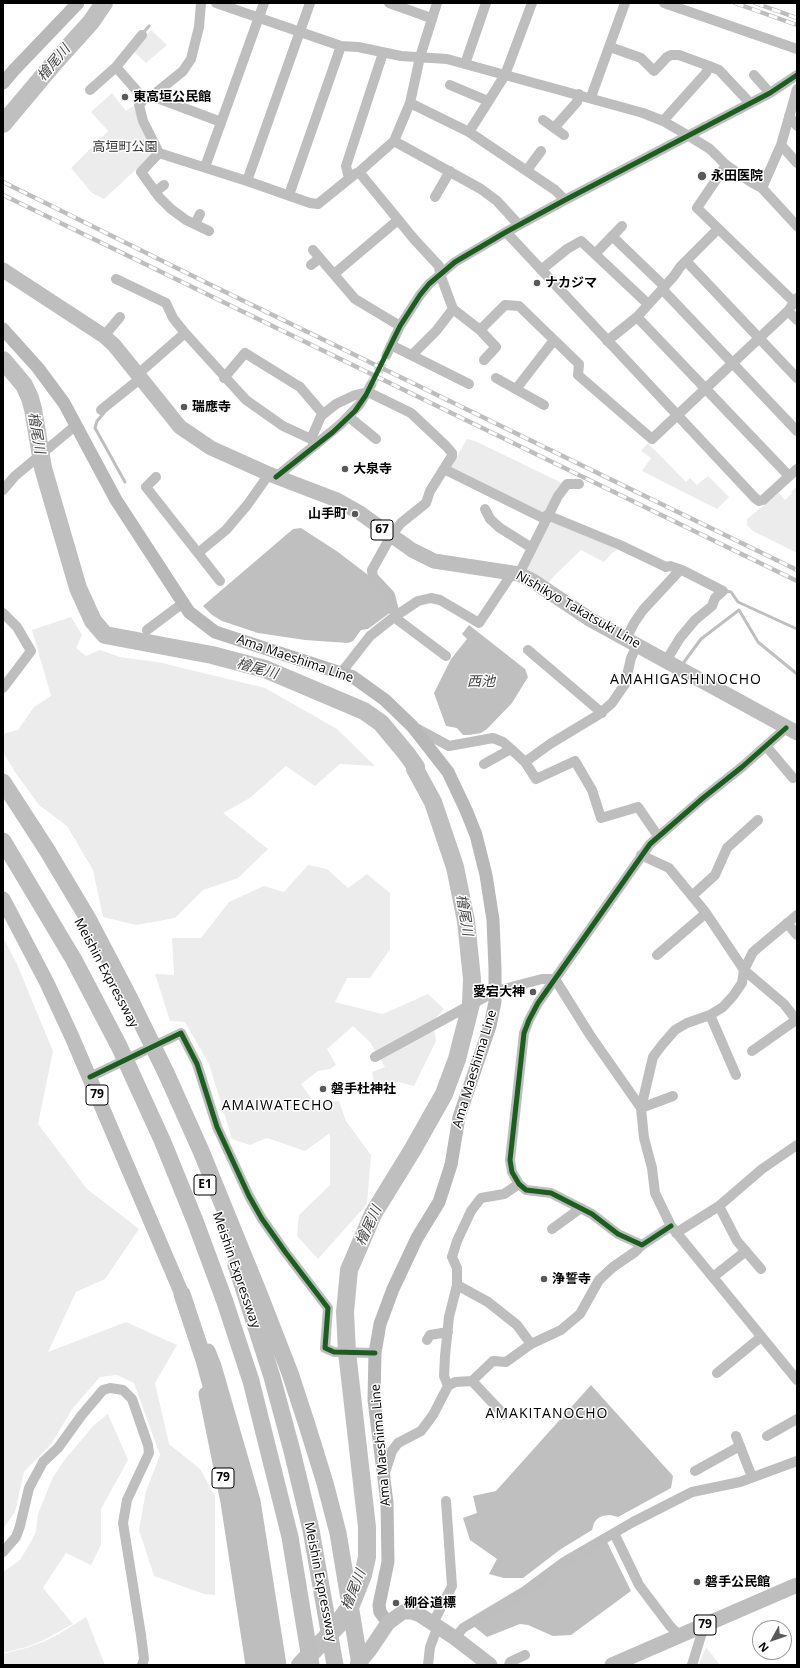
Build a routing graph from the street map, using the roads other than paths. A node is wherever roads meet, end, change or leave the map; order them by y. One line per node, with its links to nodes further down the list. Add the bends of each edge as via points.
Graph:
1 (78, 3): 27 (main road)
2 (201, 3): 34 (street, via 199,27 191,59 183,71)
3 (216, 3): 12 (street)
4 (264, 3): 12 (street)
5 (310, 3): 14 (street)
6 (389, 3): 13 (street)
7 (437, 3): 13 (street)
8 (486, 3): 21 (street)
9 (532, 3): 24 (street)
10 (625, 3): 17 (street)
11 (664, 3): 18 (street)
12 (259, 17): 14 (street); 41 (street)
13 (432, 18): 20 (street)
14 (300, 32): 16 (street); 58 (street)
15 (142, 35): 23 (street)
16 (341, 46): 19 (street); 62 (street)
17 (610, 47): 22 (street, via 641,58 654,71 666,57 672,55); 33 (street)
18 (797, 49)
19 (383, 53): 20 (street); 57 (street, via 346,166)
20 (420, 57): 21 (street, via 447,59); 36 (street)
21 (465, 64): 24 (street)
22 (709, 66): 37 (street, via 718,70); 40 (street, via 706,73)
23 (116, 68): 30 (street); 34 (street)
24 (505, 75): 32 (street); 35 (street)
25 (754, 75): 31 (street)
26 (797, 75): 31 (street)
27 (3, 83)
28 (450, 85): 35 (street)
29 (797, 89): 38 (street)
30 (90, 90)
31 (770, 93): 37 (street)
32 (579, 94): 33 (street); 43 (street, via 577,102)
33 (591, 97): 40 (street)
34 (148, 98): 41 (street); 50 (street, via 139,105 143,121)
35 (488, 102): 44 (street)
36 (410, 103): 44 (street); 47 (street)
37 (750, 103): 46 (street)
38 (789, 116): 42 (street); 48 (street)
39 (543, 120): 43 (street)
40 (663, 121): 46 (street)
41 (221, 122): 53 (street)
42 (797, 126)
43 (554, 128): 45 (street)
44 (469, 132): 54 (street)
45 (564, 136)
46 (689, 136): 52 (street, via 710,149); 64 (street)
47 (394, 141): 55 (street); 56 (street)
48 (781, 145): 51 (street); 60 (street)
49 (541, 151): 54 (street)
50 (159, 153): 53 (street); 61 (street, via 141,172)
51 (797, 163)
52 (726, 165): 60 (street); 71 (street, via 697,208)
53 (205, 167): 58 (street)
54 (527, 170): 64 (street)
55 (450, 171): 63 (street); 68 (street, via 481,189)
56 (360, 172): 57 (street); 66 (street)
57 (349, 178): 62 (street, via 318,204)
58 (247, 181): 62 (street)
59 (164, 185): 61 (street)
60 (762, 188): 70 (street)
61 (156, 192): 67 (street, via 171,209)
62 (289, 196)
63 (435, 197)
64 (565, 200): 68 (street)
65 (200, 214): 67 (street)
66 (398, 220): 82 (street); 83 (street, via 439,266)
67 (195, 224): 72 (street)
68 (519, 225): 73 (street)
69 (622, 226): 74 (street)
70 (797, 226)
71 (718, 229): 78 (street); 86 (street)
72 (209, 231)
73 (506, 232): 81 (street); 83 (street, via 455,262)
74 (612, 236): 76 (street); 85 (street)
75 (313, 250): 77 (street)
76 (595, 254): 81 (street, via 581,241); 87 (street)
77 (320, 258): 79 (street); 82 (street)
78 (687, 262): 85 (street); 98 (street)
79 (311, 265)
80 (3, 270): 97 (main road, Nishikyo Takatsuki Line / 67)
81 (541, 270): 100 (street)
82 (334, 274): 93 (street, via 356,299)
83 (440, 274): 88 (street); 93 (street, via 420,295)
84 (116, 278): 96 (street, via 166,303 173,318)
85 (664, 288): 87 (street); 103 (street)
86 (795, 300): 89 (street)
87 (648, 304): 91 (street)
88 (453, 309): 95 (street); 101 (street)
89 (788, 311): 92 (street); 98 (street)
90 (120, 317): 97 (street)
91 (637, 317): 100 (street); 110 (street)
92 (797, 320)
93 (400, 326): 101 (street, via 389,349)
94 (3, 329): 117 (main road, Ama Maeshima Line, via 54,388)
95 (480, 330): 99 (street, via 505,305 519,306); 102 (street, via 496,348)
96 (185, 333): 104 (street); 105 (street)
97 (104, 336): 104 (main road, Nishikyo Takatsuki Line / 67)
98 (759, 338): 103 (street); 107 (street)
99 (554, 340): 111 (street); 115 (street, via 579,364 578,375 652,439)
100 (607, 341): 115 (street)
101 (412, 355): 108 (street)
102 (484, 360)
103 (732, 363): 110 (street); 118 (street)
104 (139, 376): 113 (street); 123 (main road, Nishikyo Takatsuki Line / 67, via 180,427 211,448)
105 (224, 378): 114 (street, via 245,353 300,387); 120 (street, via 257,409)
106 (496, 378): 111 (street)
107 (797, 378)
108 (470, 384)
109 (370, 388): 114 (street, via 336,404); 116 (street); 121 (street, via 412,413 446,446 452,456)
110 (705, 388): 115 (street); 122 (street)
111 (516, 389): 112 (street)
112 (544, 405)
113 (101, 410)
114 (323, 414): 120 (street)
115 (677, 415): 122 (street, via 759,501)
116 (348, 417): 119 (street); 120 (street)
117 (75, 426): 126 (street, via 14,476); 135 (main road, Ama Maeshima Line, via 116,500)
118 (797, 431)
119 (376, 439)
120 (313, 442): 123 (street)
121 (444, 469): 128 (street); 129 (street, via 430,491 426,503 401,523)
122 (793, 473)
123 (272, 475): 129 (main road, Nishikyo Takatsuki Line / 67, via 337,500); 131 (street, via 226,530)
124 (156, 477): 131 (street, via 146,487)
125 (579, 484): 128 (street, via 567,484)
126 (3, 490)
127 (485, 510): 130 (street, via 494,524)
128 (546, 517): 130 (street); 132 (street, via 620,545 666,567)
129 (391, 536): 133 (main road, Nishikyo Takatsuki Line / 67, via 434,561); 136 (street, via 372,570 373,577 390,595)
130 (532, 548): 133 (street)
131 (198, 553): 134 (street)
132 (680, 570): 139 (street, via 634,623); 144 (street, via 723,591 715,598 712,606 695,620 680,638)
133 (516, 573): 136 (street, via 479,623 435,598 418,601); 139 (main road, Nishikyo Takatsuki Line / 67)
134 (220, 581)
135 (183, 603): 138 (street); 145 (main road, Ama Maeshima Line, via 197,619 215,632)
136 (394, 616): 140 (street); 145 (street, via 370,636)
137 (5, 619): 146 (street, via 17,627 31,651)
138 (147, 630)
139 (631, 642): 144 (main road, Nishikyo Takatsuki Line / 67); 147 (street, via 631,658 625,684 612,703)
140 (429, 644): 142 (street); 143 (street)
141 (528, 650): 147 (street, via 546,662)
142 (423, 652)
143 (446, 656)
144 (666, 661): 149 (main road, Nishikyo Takatsuki Line / 67)
145 (341, 673): 148 (main road, Ama Maeshima Line, via 353,677 380,695)
146 (3, 688)
147 (602, 712): 152 (street)
148 (412, 726): 151 (street, via 449,746 493,738); 170 (main road, Ama Maeshima Line, via 448,772 476,835 493,920)
149 (792, 731): 150 (street)
150 (766, 746): 154 (street); 158 (street)
151 (511, 749): 152 (street); 153 (street)
152 (525, 762): 158 (street, via 536,779 575,761 592,790 601,818 638,807)
153 (484, 764)
154 (793, 778)
155 (3, 782): 227 (highway, via 87,917 129,997 167,1075 222,1201 290,1373 310,1432 338,1533)
156 (3, 797): 225 (highway, Meishin Expressway / E1, via 81,923 122,1001 163,1086 224,1230 250,1304 278,1399 311,1530)
157 (758, 820): 161 (street, via 727,848 715,875)
158 (658, 836): 160 (street)
159 (3, 841): 213 (highway, Meishin Expressway / E1, via 74,960 119,1046 195,1221 251,1381 290,1537)
160 (641, 855): 161 (street, via 669,868); 169 (street)
161 (693, 895): 163 (street)
162 (3, 899): 176 (main road, 79)
163 (706, 913): 167 (street); 168 (street)
164 (797, 915): 165 (street)
165 (787, 923): 166 (street); 168 (street, via 753,952)
166 (797, 935)
167 (657, 955)
168 (744, 970): 171 (street, via 742,983 733,996 723,1007); 172 (street, via 784,1004)
169 (555, 979): 170 (street, via 542,979); 178 (street); 180 (street, via 538,1003 524,1033 510,1160 512,1172)
170 (492, 994): 174 (street); 195 (main road, Ama Maeshima Line, via 490,1026 459,1117 450,1165 439,1202 414,1243 393,1289)
171 (710, 1015): 175 (street); 178 (street, via 675,1030 653,1057)
172 (797, 1021): 173 (street)
173 (752, 1051)
174 (375, 1057)
175 (736, 1074)
176 (94, 1075): 190 (main road, 79); 195 (street, via 181,1033 197,1064 217,1127 249,1196 262,1219 328,1308 325,1348 334,1352)
177 (673, 1096): 178 (street)
178 (641, 1108): 184 (street, via 655,1192)
179 (796, 1147): 181 (street, via 762,1169)
180 (519, 1184): 182 (street, via 526,1190 551,1193); 189 (street, via 504,1194 481,1198 473,1208 452,1257 457,1268)
181 (719, 1206): 184 (street); 186 (street, via 737,1241)
182 (581, 1208): 183 (street); 185 (street, via 618,1234)
183 (552, 1229)
184 (673, 1230): 185 (street); 188 (street)
185 (642, 1245): 194 (street, via 599,1280 580,1314 562,1330)
186 (746, 1251): 187 (street); 188 (street)
187 (761, 1269)
188 (713, 1277): 192 (street)
189 (457, 1286): 191 (street); 194 (street, via 488,1302 517,1325)
190 (182, 1294): 220 (highway, via 204,1360 230,1455 262,1644); 220 (main road, 79, via 214,1366 253,1501); 222 (main road, 79, via 228,1502)
191 (448, 1332): 193 (street, via 430,1335); 199 (street, via 444,1376)
192 (761, 1337): 196 (street); 197 (street)
193 (427, 1340)
194 (531, 1344): 198 (street, via 506,1362 493,1361)
195 (370, 1353): 207 (main road, Ama Maeshima Line)
196 (717, 1373)
197 (797, 1380)
198 (472, 1381): 199 (street, via 455,1382); 200 (street)
199 (448, 1386): 207 (street, via 433,1415 421,1431 398,1443 392,1452)
200 (504, 1416)
201 (797, 1419): 203 (street)
202 (736, 1436): 204 (street)
203 (767, 1436)
204 (740, 1446): 206 (street); 208 (street)
205 (797, 1461): 208 (street)
206 (695, 1471)
207 (384, 1476): 214 (main road, Ama Maeshima Line, via 388,1562 379,1605 380,1612)
208 (752, 1477): 210 (street, via 692,1492)
209 (446, 1501): 215 (street, via 452,1586)
210 (614, 1533): 217 (street, via 639,1585); 218 (street, via 564,1562 525,1591 463,1628)
211 (3, 1552): 221 (street, via 16,1537 29,1488 43,1462 58,1448 103,1390 123,1390 132,1400 149,1453 127,1500 124,1523 141,1635 144,1659)
212 (797, 1585): 216 (main road, 79)
213 (299, 1619): 223 (highway); 224 (highway, Meishin Expressway / E1)
214 (388, 1623): 215 (main road, via 403,1612 412,1612); 226 (main road)
215 (436, 1625): 218 (main road); 228 (street)
216 (704, 1626): 217 (main road, 79); 232 (street)
217 (680, 1636): 231 (main road, 79)
218 (455, 1638): 229 (main road)
219 (525, 1655): 230 (street)
220 (274, 1662)
221 (142, 1665)
222 (252, 1665)
223 (299, 1665)
224 (312, 1665)
225 (335, 1665)
226 (357, 1665)
227 (360, 1665)
228 (428, 1665)
229 (490, 1665)
230 (508, 1665)
231 (612, 1665)
232 (692, 1665)

